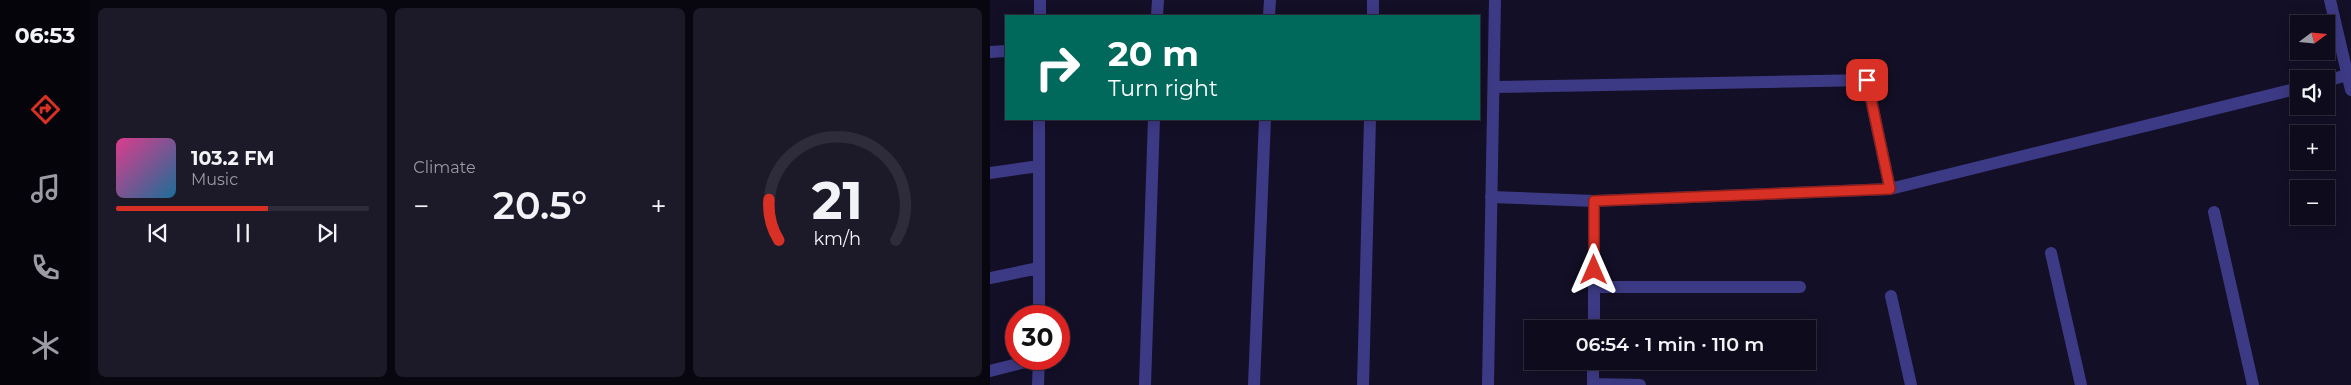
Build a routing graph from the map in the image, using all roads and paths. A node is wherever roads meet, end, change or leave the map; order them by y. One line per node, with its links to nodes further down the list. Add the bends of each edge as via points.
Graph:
1 (1040, 0): 7 (street)
2 (1158, 0): 8 (street)
3 (1270, 0): 9 (street)
4 (1374, 0): 10 (street)
5 (1495, 0): 15 (street)
6 (2330, 0): 13 (street)
7 (1040, 15)
8 (1157, 15)
9 (1269, 15)
10 (1373, 15)
11 (1005, 50): 12 (street)
12 (990, 52)
13 (2347, 75): 14 (street); 17 (street)
14 (2335, 78)
15 (1495, 87): 24 (street, via 1867,80); 25 (street)
16 (2290, 90): 24 (street)
17 (2351, 90)
18 (1040, 120): 22 (street)
19 (1154, 120): 42 (street)
20 (1265, 120): 43 (street)
21 (1370, 120): 44 (street)
22 (1039, 166): 23 (street); 29 (street)
23 (990, 173)
24 (1890, 189): 26 (street)
25 (1491, 197): 26 (street); 45 (street)
26 (1594, 201): 31 (street)
27 (2214, 212): 49 (street)
28 (2051, 253): 48 (street)
29 (1039, 268): 30 (street); 34 (street)
30 (990, 278)
31 (1594, 287): 32 (street); 35 (street)
32 (1800, 287)
33 (1891, 296): 47 (street)
34 (1039, 305)
35 (1594, 320)
36 (1005, 368): 39 (street)
37 (1038, 370): 41 (street)
38 (1593, 370): 40 (street)
39 (990, 372)
40 (1593, 384): 46 (street)
41 (1038, 385)
42 (1145, 385)
43 (1254, 385)
44 (1363, 385)
45 (1488, 385)
46 (1640, 385)
47 (1912, 385)
48 (2081, 385)
49 (2253, 385)

